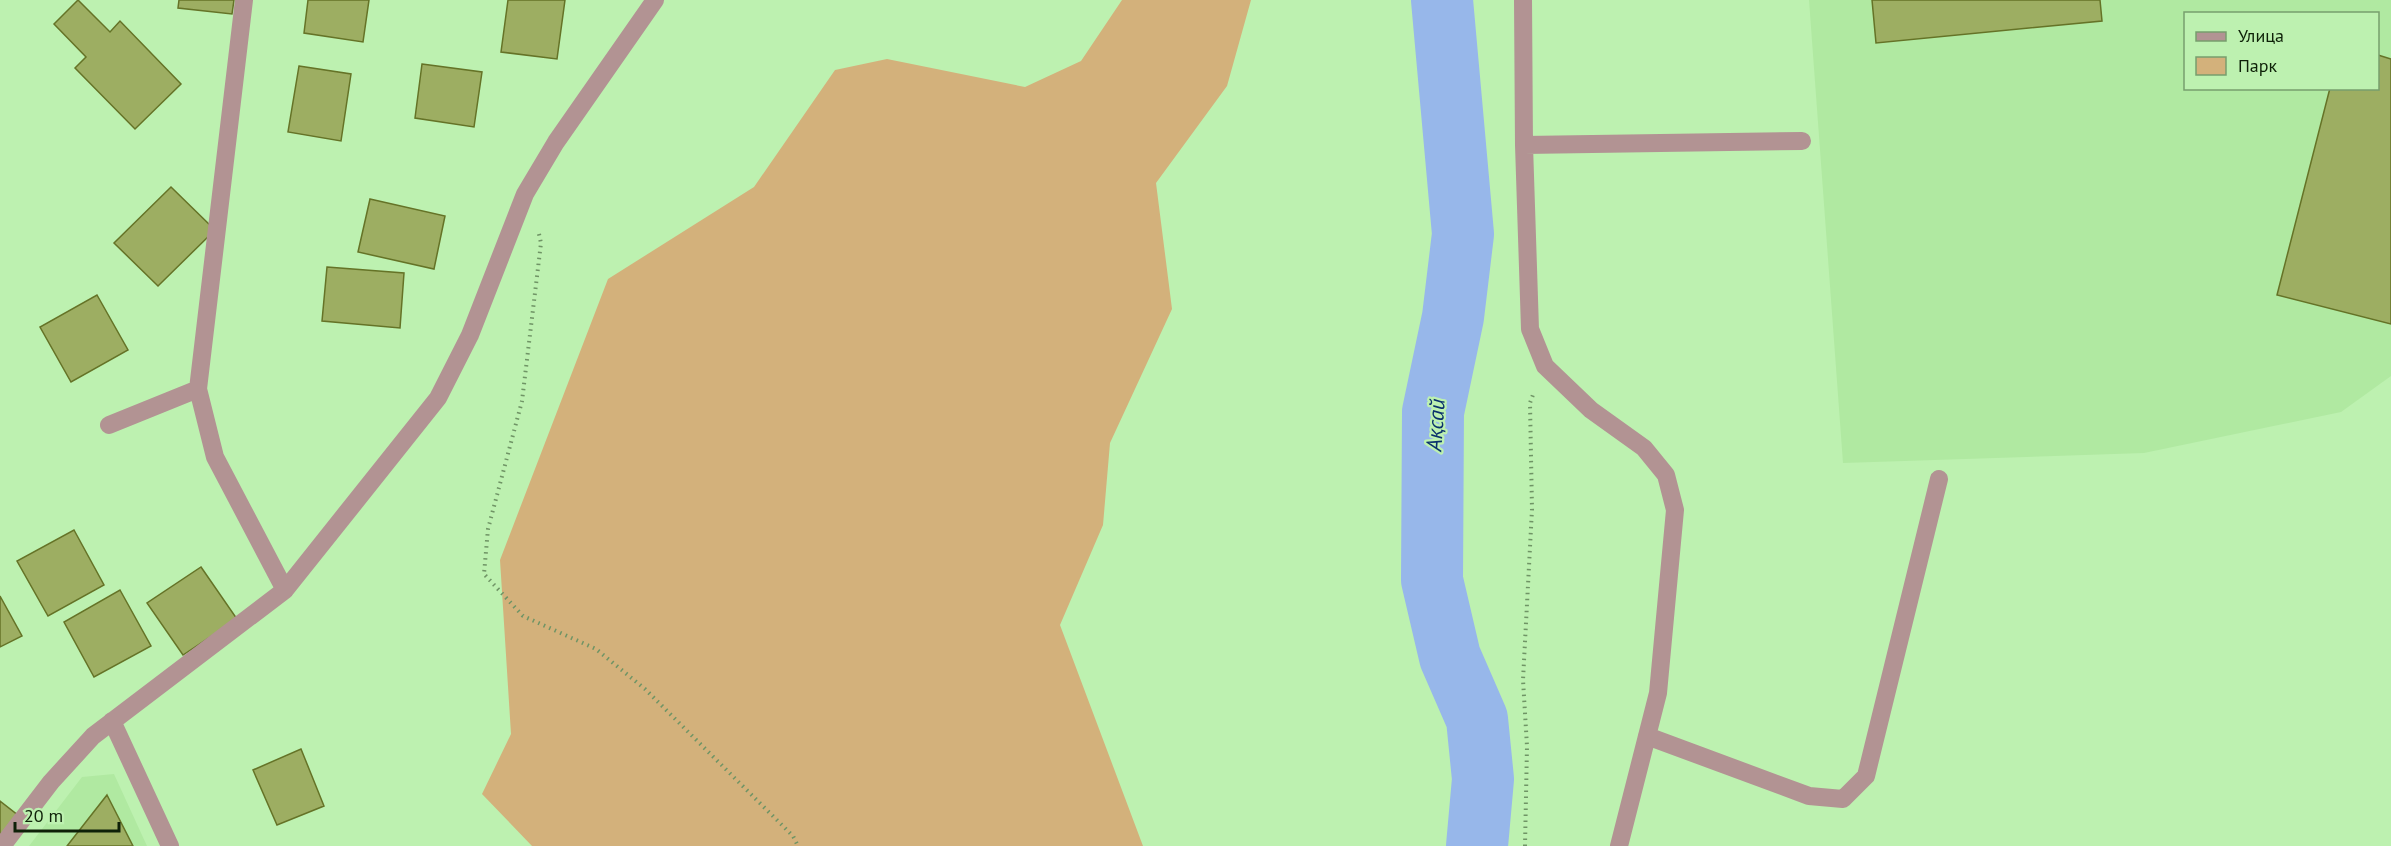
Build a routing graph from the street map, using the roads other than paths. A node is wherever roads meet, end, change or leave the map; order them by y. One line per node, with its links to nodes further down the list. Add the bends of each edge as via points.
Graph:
1 (244, 0): 6 (street)
2 (655, 0): 9 (street, via 556,142 525,194 470,335 438,398)
3 (1523, 0): 5 (street)
4 (1802, 141): 5 (street)
5 (1524, 145): 11 (street, via 1530,329 1545,366 1591,410 1644,448 1666,475 1675,510 1658,693)
6 (198, 389): 7 (street); 9 (street, via 215,457)
7 (109, 425)
8 (1939, 479): 11 (street, via 1866,776 1843,800 1809,796)
9 (285, 590): 10 (street)
10 (112, 721): 12 (street, via 93,735 51,782); 13 (street)
11 (1647, 736): 14 (street)
12 (2, 846)
13 (170, 846)
14 (1619, 846)

